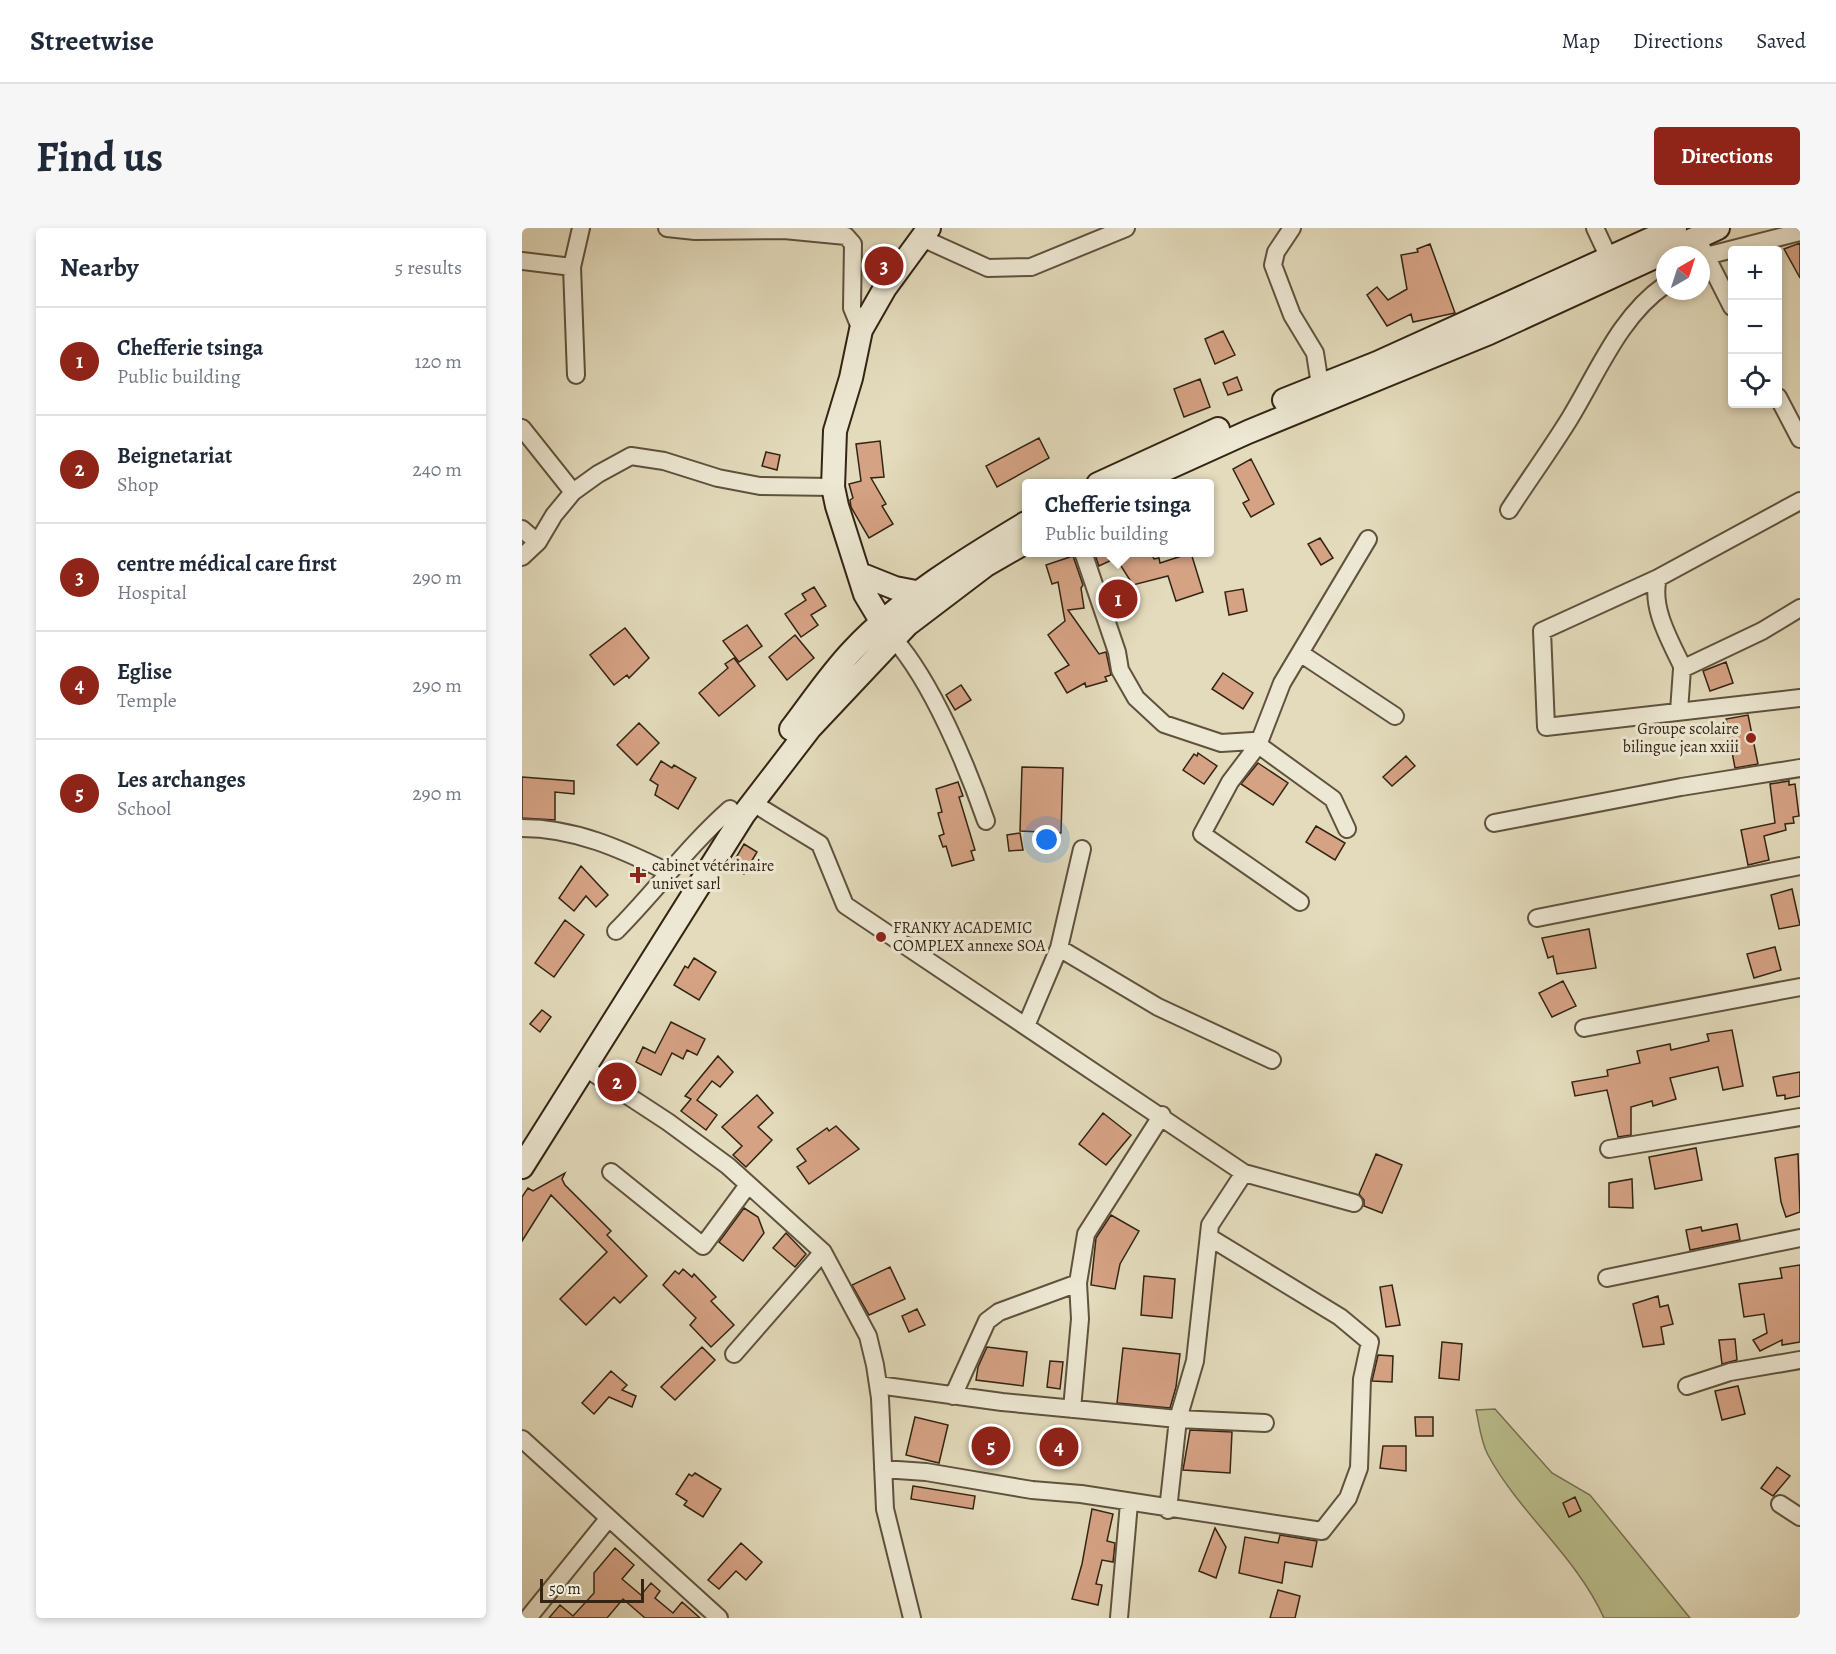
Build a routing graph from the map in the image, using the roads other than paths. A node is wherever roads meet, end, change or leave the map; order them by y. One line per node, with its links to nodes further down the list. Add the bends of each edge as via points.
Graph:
1 (580, 228): 15 (street)
2 (1126, 228): 9 (street, via 1031,267 988,268)
3 (1292, 228): 21 (street, via 1276,252 1273,265 1293,315 1315,354)
4 (1595, 228): 12 (street)
5 (1675, 228): 12 (main road)
6 (1718, 228): 10 (main road)
7 (674, 229): 19 (street, via 846,236 853,244 852,308)
8 (1800, 231): 11 (street)
9 (926, 233): 19 (main road, via 885,288)
10 (1705, 246)
11 (1710, 249)
12 (1609, 258): 21 (main road)
13 (522, 261): 15 (street)
14 (1710, 266): 18 (street)
15 (572, 267): 20 (street)
16 (1656, 269): 27 (main road, via 1258,427)
17 (1656, 291): 31 (street, via 1604,354 1570,417)
18 (1728, 300)
19 (861, 330): 28 (main road, via 835,431)
20 (576, 375)
21 (1320, 385): 26 (main road)
22 (1782, 402): 23 (street)
23 (1795, 419): 25 (street)
24 (522, 428): 29 (street)
25 (1800, 439)
26 (1106, 479)
27 (1142, 479)
28 (834, 487): 29 (street, via 760,486 632,456); 40 (main road)
29 (573, 492): 35 (street)
30 (1800, 501): 39 (street)
31 (1509, 510)
32 (1022, 525): 41 (main road, via 976,552)
33 (522, 529): 35 (street)
34 (1368, 539): 45 (street)
35 (537, 542): 37 (street)
36 (1022, 544): 43 (main road, via 986,565)
37 (522, 557)
38 (1085, 557): 50 (street, via 1120,670 1136,698 1164,724 1221,743 1253,741)
39 (1658, 578): 46 (street, via 1663,626); 48 (street, via 1542,631 1546,727)
40 (863, 579): 41 (main road); 43 (main road); 44 (main road)
41 (921, 593): 43 (main road)
42 (1800, 608): 46 (street, via 1762,631)
43 (895, 632): 44 (main road); 52 (main road, via 810,728); 54 (street, via 969,773)
44 (855, 648): 53 (main road)
45 (1300, 653): 49 (street); 50 (street, via 1282,683)
46 (1683, 668): 48 (street)
47 (1800, 698): 48 (street)
48 (1679, 711)
49 (1395, 716)
50 (1258, 745): 57 (street, via 1333,799); 61 (street, via 1230,782 1203,834)
51 (1800, 768): 55 (street)
52 (753, 803): 66 (street, via 820,844 845,905); 69 (main road)
53 (730, 809): 60 (street, via 697,838); 72 (main road)
54 (986, 821)
55 (1494, 823)
56 (522, 828): 60 (street, via 547,828 603,841)
57 (1347, 829)
58 (1082, 849): 64 (street)
59 (1800, 866): 62 (street)
60 (669, 872): 63 (street)
61 (1300, 902)
62 (1537, 918)
63 (616, 931)
64 (1059, 948): 66 (street); 68 (street, via 1158,1006)
65 (1800, 987): 67 (street)
66 (1026, 1026): 70 (street)
67 (1584, 1028)
68 (1272, 1060)
69 (584, 1067): 74 (main road); 77 (street, via 668,1122)
70 (1162, 1115): 76 (street); 83 (street, via 1086,1234)
71 (1800, 1117): 73 (street)
72 (522, 1141)
73 (1609, 1149)
74 (522, 1167)
75 (611, 1172): 77 (street, via 703,1246)
76 (1244, 1173): 78 (street); 79 (street, via 1210,1225)
77 (748, 1185): 81 (street)
78 (1354, 1203)
79 (1209, 1237): 90 (street, via 1194,1361); 96 (street, via 1340,1317 1370,1342 1362,1379 1359,1468 1348,1498 1322,1531)
80 (1800, 1238): 82 (street)
81 (824, 1252): 84 (street); 86 (street, via 868,1336)
82 (1607, 1278)
83 (1078, 1283): 88 (street, via 999,1312 987,1321); 89 (street, via 1080,1319)
84 (734, 1354)
85 (1800, 1360): 87 (street, via 1730,1372)
86 (878, 1385): 88 (street); 93 (street)
87 (1687, 1386)
88 (953, 1396): 89 (street)
89 (1072, 1409): 90 (street)
90 (1178, 1419): 91 (street); 96 (street)
91 (1264, 1423)
92 (522, 1438): 98 (street)
93 (883, 1468): 94 (street); 101 (street, via 887,1519)
94 (1129, 1503): 96 (street); 102 (street)
95 (1780, 1504): 97 (street)
96 (1168, 1510)
97 (1800, 1517)
98 (608, 1520): 99 (street); 100 (street)
99 (528, 1618)
100 (719, 1618)
101 (912, 1618)
102 (1119, 1618)

